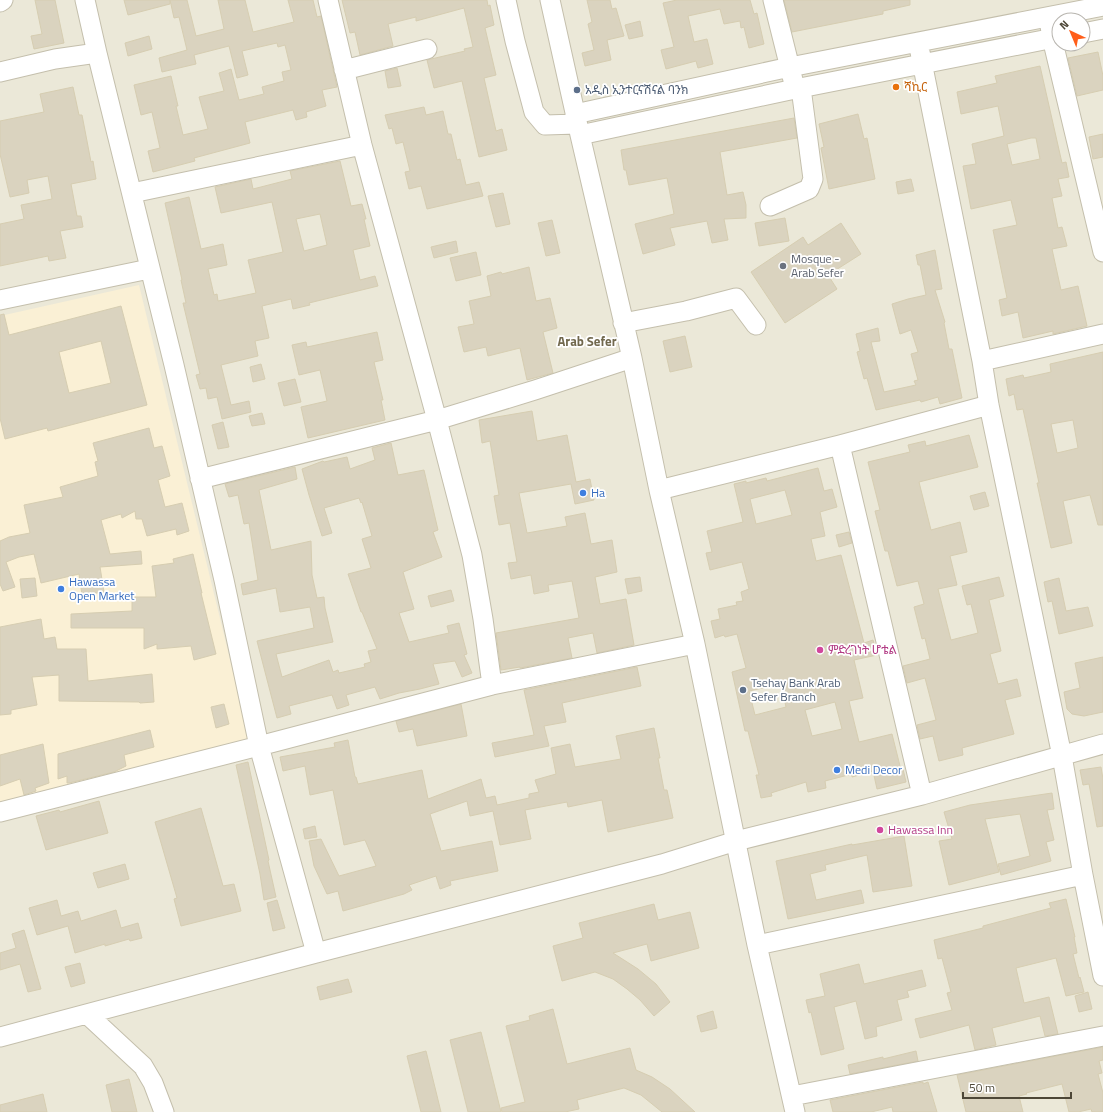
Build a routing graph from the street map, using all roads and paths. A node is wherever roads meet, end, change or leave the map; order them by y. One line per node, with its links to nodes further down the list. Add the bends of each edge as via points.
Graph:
1 (3, 0): 7 (street)
2 (85, 0): 17 (street)
3 (328, 0): 20 (street)
4 (506, 0): 23 (street, via 534,112 545,125)
5 (550, 0): 23 (street)
6 (773, 0): 19 (street)
7 (0, 2)
8 (1103, 6): 9 (street)
9 (1049, 16): 10 (street); 14 (street)
10 (1051, 23)
11 (1103, 29): 12 (street)
12 (1091, 31)
13 (1051, 38): 18 (street)
14 (918, 42): 18 (street); 19 (street)
15 (427, 49): 20 (street)
16 (1058, 52): 27 (street)
17 (97, 53): 21 (street, via 55,59); 25 (street)
18 (922, 65): 22 (street); 34 (street)
19 (790, 68): 22 (street); 23 (street)
20 (344, 70): 24 (street)
21 (0, 72)
22 (798, 88): 23 (street); 26 (street, via 813,179 809,189)
23 (577, 124): 30 (street)
24 (362, 145): 25 (street); 36 (street)
25 (132, 193): 28 (street)
26 (770, 206)
27 (1103, 252)
28 (149, 270): 29 (street); 38 (street)
29 (0, 300)
30 (623, 323): 31 (street, via 736,298); 33 (street)
31 (756, 325)
32 (1103, 334): 34 (street)
33 (632, 358): 36 (street); 39 (street)
34 (982, 361): 35 (street)
35 (989, 405): 37 (street); 44 (street)
36 (437, 420): 38 (street); 41 (street, via 472,556)
37 (840, 445): 39 (street); 45 (street)
38 (200, 480): 43 (street)
39 (659, 490): 40 (street)
40 (695, 644): 41 (street); 47 (street)
41 (492, 685): 43 (street)
42 (1103, 744): 44 (street)
43 (259, 746): 46 (street); 50 (street)
44 (1062, 756): 45 (street); 48 (street)
45 (922, 795): 47 (street)
46 (0, 812)
47 (736, 841): 49 (street); 50 (street, via 662,864)
48 (1083, 875): 49 (street); 51 (street)
49 (757, 945): 55 (street)
50 (316, 953): 52 (street)
51 (1103, 976)
52 (87, 1014): 54 (street); 56 (street, via 143,1066 153,1083)
53 (1103, 1036): 55 (street)
54 (0, 1037)
55 (794, 1104)
56 (164, 1112)

